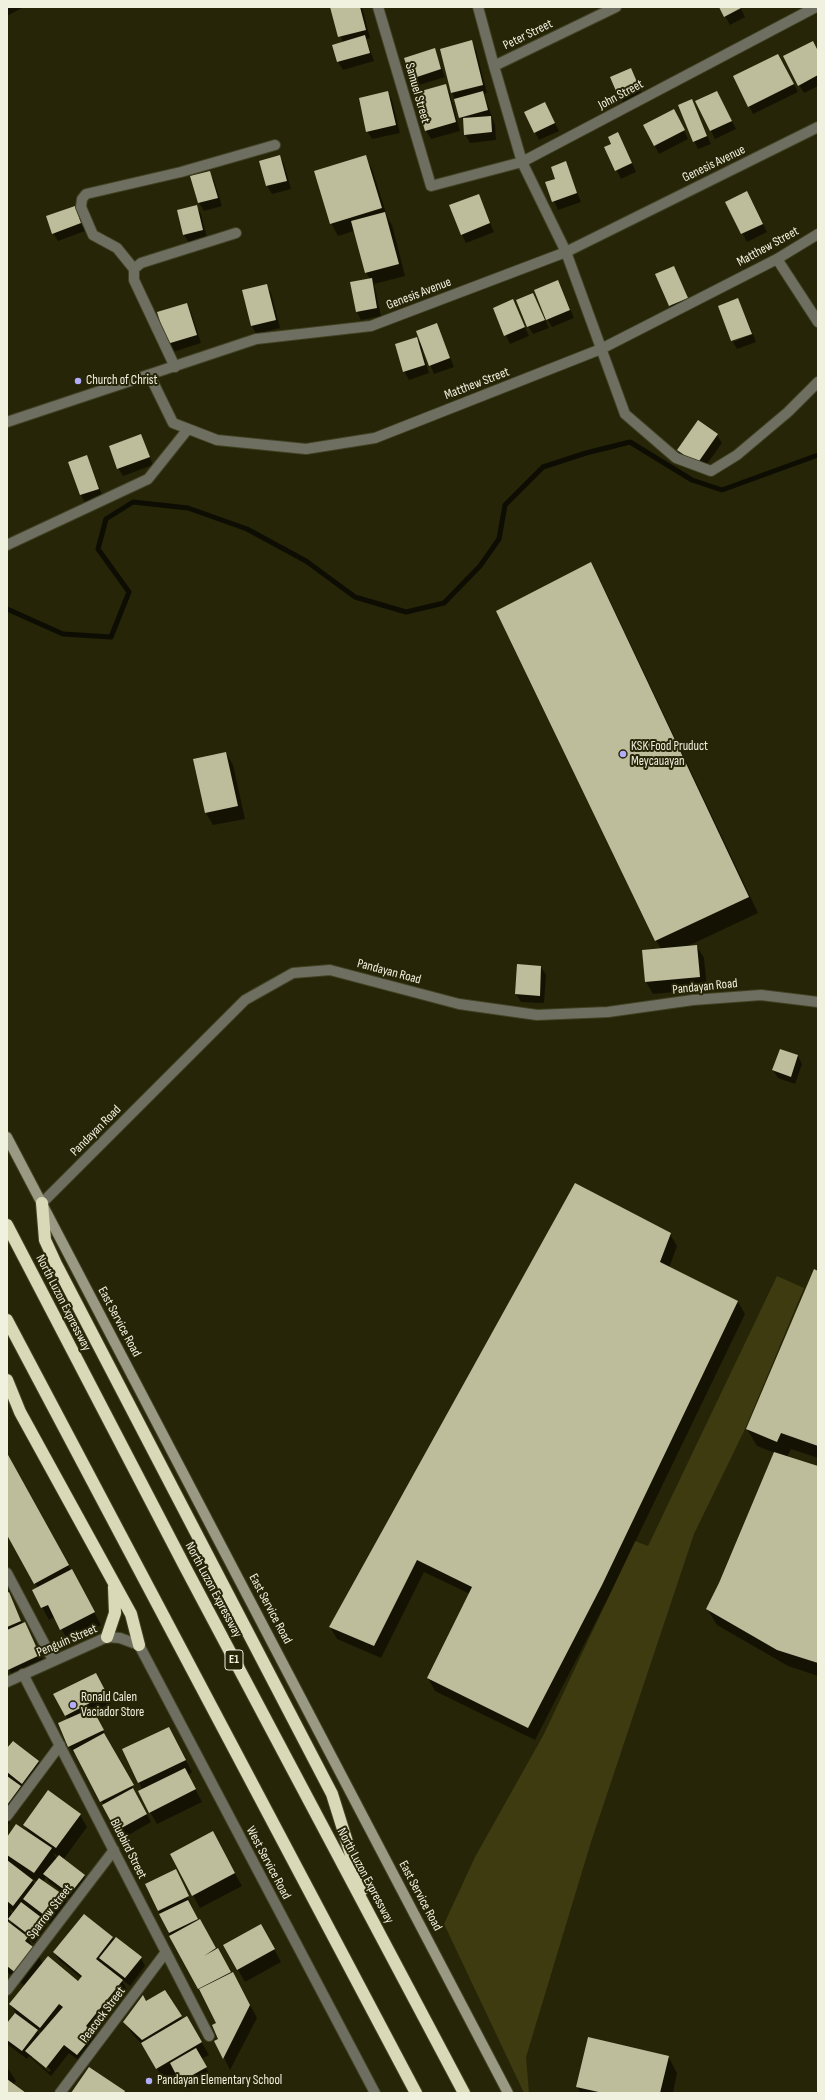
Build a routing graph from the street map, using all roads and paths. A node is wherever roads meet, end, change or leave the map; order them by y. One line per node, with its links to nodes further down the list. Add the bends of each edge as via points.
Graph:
1 (378, 7): 9 (street, Samuel Street)
2 (478, 7): 5 (street)
3 (616, 7): 5 (street, Peter Street)
4 (816, 7): 8 (street, John Street)
5 (494, 66): 8 (street)
6 (818, 127): 12 (street, Genesis Avenue)
7 (275, 145): 14 (street, via 181,172 86,194 81,207 93,235 117,248)
8 (522, 162): 9 (street, John Street); 12 (street)
9 (431, 186)
10 (236, 233): 14 (street, via 141,263)
11 (818, 234): 13 (street, Matthew Street)
12 (566, 252): 16 (street); 17 (street, Genesis Avenue, via 371,326 256,339)
13 (777, 259): 15 (street); 16 (street, Matthew Street)
14 (134, 269): 17 (street, via 134,280)
15 (818, 322)
16 (602, 349): 19 (street, via 625,414 676,458 711,471 737,455 788,412); 21 (street, Matthew Street, via 375,438 306,449 217,440)
17 (175, 367): 18 (street, Genesis Avenue)
18 (150, 376): 20 (street, Genesis Avenue); 21 (street, Matthew Street, via 173,423)
19 (818, 382)
20 (7, 422)
21 (188, 429): 22 (street, via 148,479)
22 (7, 545)
23 (818, 1002): 25 (street, Pandayan Road, via 762,995 693,1000 608,1012 537,1015 459,1004 330,970 293,973 245,1000)
24 (7, 1137): 25 (main road, East Service Road)
25 (42, 1203): 39 (highway, via 45,1240 56,1264 332,1794); 47 (main road, East Service Road)
26 (7, 1226): 39 (highway, North Luzon Expressway / E1)
27 (7, 1320): 45 (highway)
28 (7, 1380): 30 (highway, via 20,1412)
29 (7, 1573): 33 (street)
30 (114, 1584): 31 (highway, via 115,1613); 32 (highway, via 131,1614)
31 (108, 1637): 32 (street, Penguin Street, via 120,1638); 33 (street, Penguin Street)
32 (139, 1645): 44 (street, West Service Road)
33 (53, 1660): 34 (street, Penguin Street)
34 (23, 1674): 35 (street, Penguin Street); 36 (street, Bluebird Street)
35 (7, 1682)
36 (60, 1745): 37 (street); 38 (street, Bluebird Street)
37 (7, 1816)
38 (114, 1850): 40 (street, Bluebird Street); 41 (street, Sparrow Street)
39 (371, 1918): 46 (highway, North Luzon Expressway / E1)
40 (166, 1952): 42 (street, Bluebird Street); 43 (street, Peacock Street)
41 (7, 1990)
42 (209, 2036)
43 (60, 2093)
44 (375, 2093)
45 (416, 2093)
46 (464, 2093)
47 (508, 2093)

